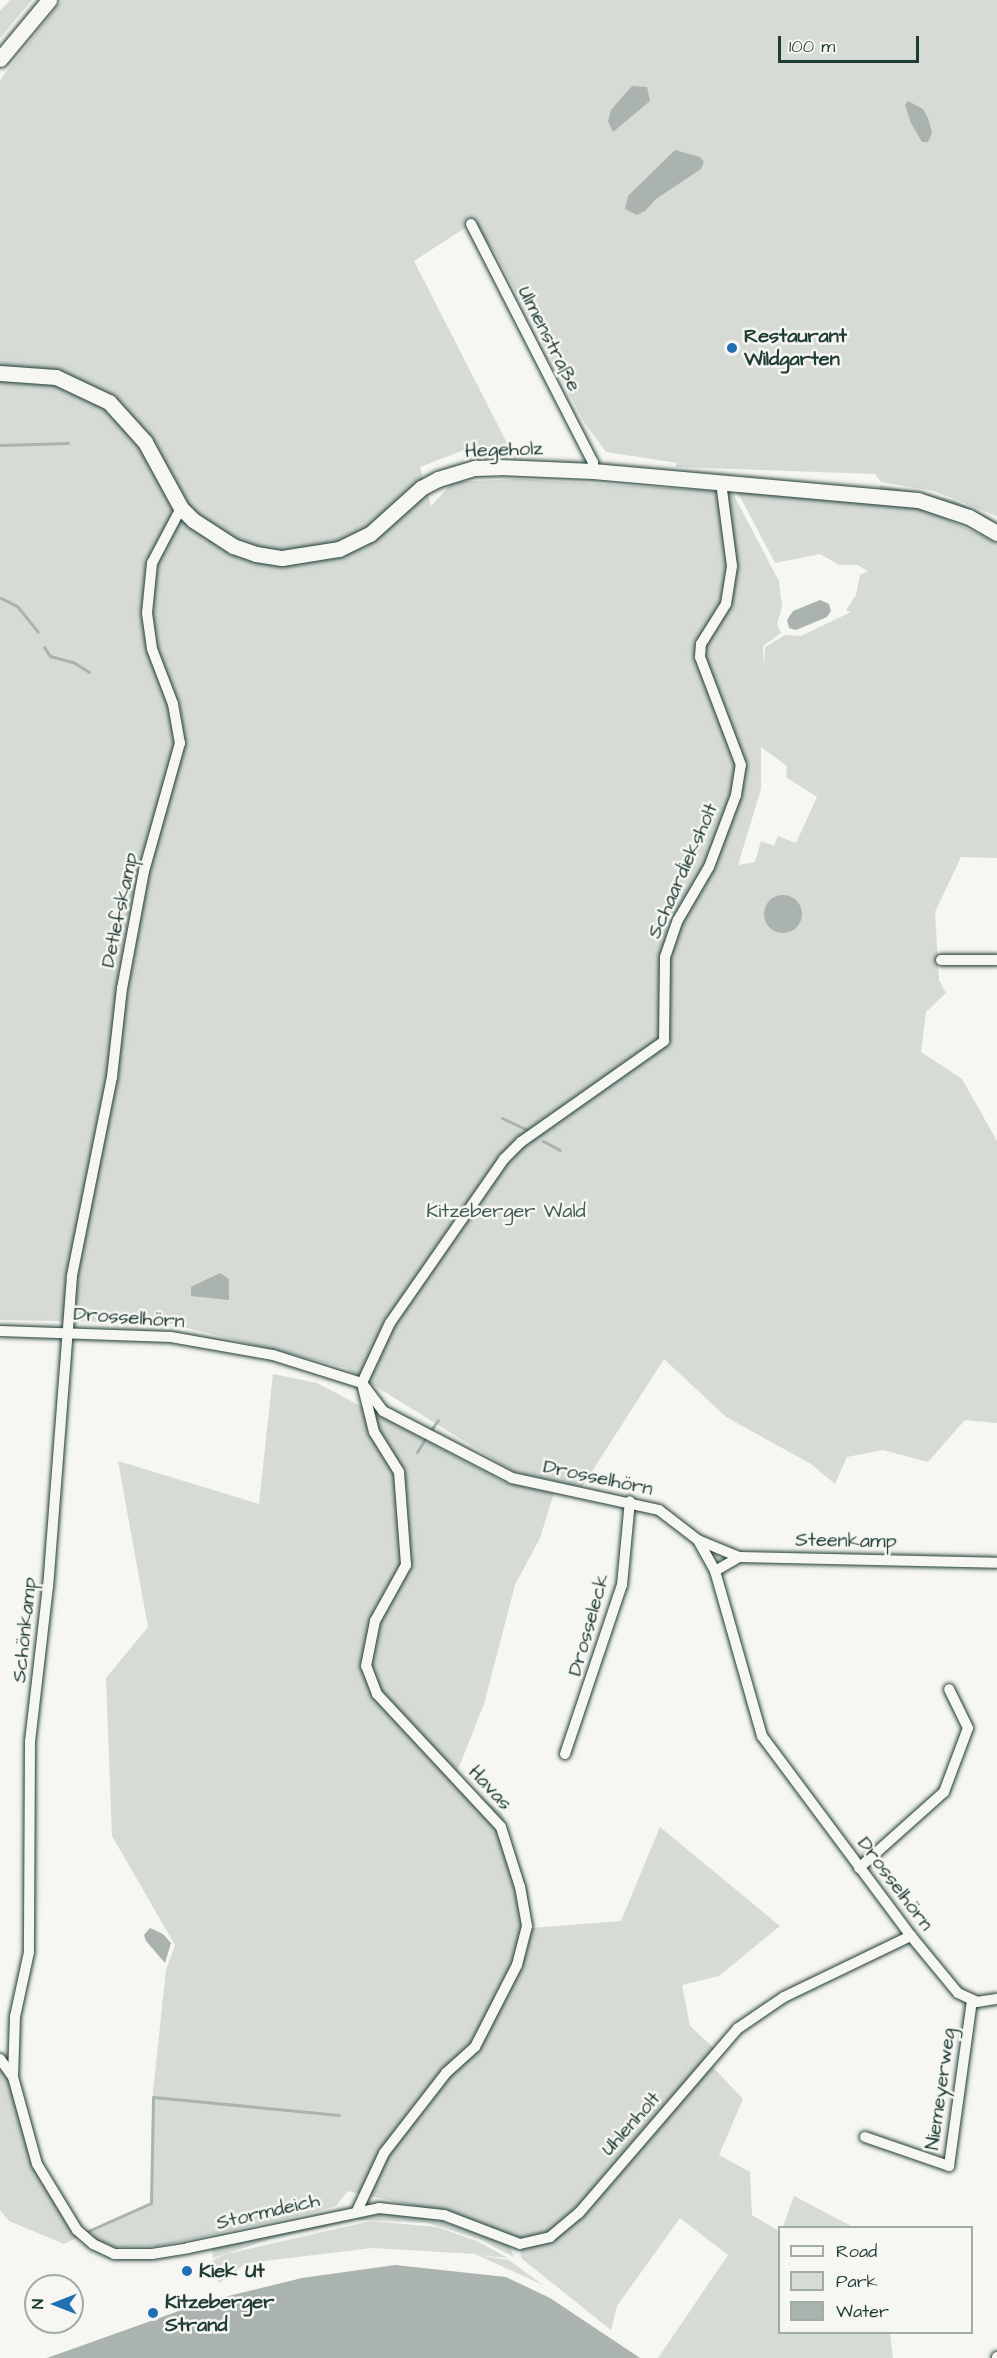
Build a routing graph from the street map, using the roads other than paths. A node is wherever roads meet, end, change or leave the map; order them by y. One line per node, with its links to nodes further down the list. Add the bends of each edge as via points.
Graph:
1 (49, 0): 2 (street)
2 (0, 59)
3 (471, 224): 5 (street, Ulmenstraße, via 593,462)
4 (0, 373): 7 (street, Hegeholz, via 56,377 110,402 145,442)
5 (593, 471): 6 (street, Hegeholz); 7 (street, Hegeholz, via 499,468 455,472 422,488 370,534 339,549 310,556 282,558 233,546 210,533)
6 (722, 483): 8 (street, Hegeholz, via 918,500 969,517); 13 (street, Schaardieksholt, via 732,566 726,604 701,644 700,657 741,765 736,795 709,867 678,920 665,957 664,1041 521,1142 504,1159 390,1323)
7 (181, 508): 12 (street, Detlefskamp, via 152,563 147,613 153,649 173,704 180,743 144,871 122,988 112,1077 72,1276)
8 (997, 533)
9 (941, 960): 10 (street)
10 (997, 960)
11 (0, 1331): 12 (street, Drosselhörn)
12 (68, 1331): 13 (street, Drosselhörn, via 171,1336 273,1355); 26 (street, Schönkamp, via 48,1586 30,1742 29,1952 15,2017)
13 (362, 1383): 14 (street, Drosselhörn, via 383,1411 512,1478); 28 (street, Havas, via 374,1432 399,1472 406,1565 375,1621 366,1666 377,1694 501,1827 520,1887 527,1926 517,1965 475,2047 446,2073 384,2153)
14 (630, 1500): 15 (street, Drosselhörn, via 659,1510); 20 (street, Drosseleck, via 622,1585)
15 (698, 1539): 16 (street, Steenkamp); 18 (street, Drosselhörn)
16 (738, 1557): 17 (street, Steenkamp); 18 (street)
17 (997, 1563)
18 (715, 1571): 21 (street, Drosselhörn, via 762,1736)
19 (949, 1689): 21 (street, via 968,1728 944,1792)
20 (565, 1754)
21 (859, 1868): 22 (street, Drosselhörn)
22 (911, 1936): 24 (street, Drosselhörn, via 958,1992); 28 (street, Uhlenholt, via 784,1997 737,2030 579,2213 550,2238 520,2244 424,2211)
23 (997, 1999): 24 (street)
24 (974, 2002): 27 (street, Niemeyerweg, via 949,2166)
25 (0, 2060): 26 (street)
26 (12, 2077): 29 (street, Schönkamp, via 37,2164 71,2223 85,2238 124,2255)
27 (865, 2138)
28 (357, 2211): 29 (street, Stormdeich)
29 (188, 2248)

